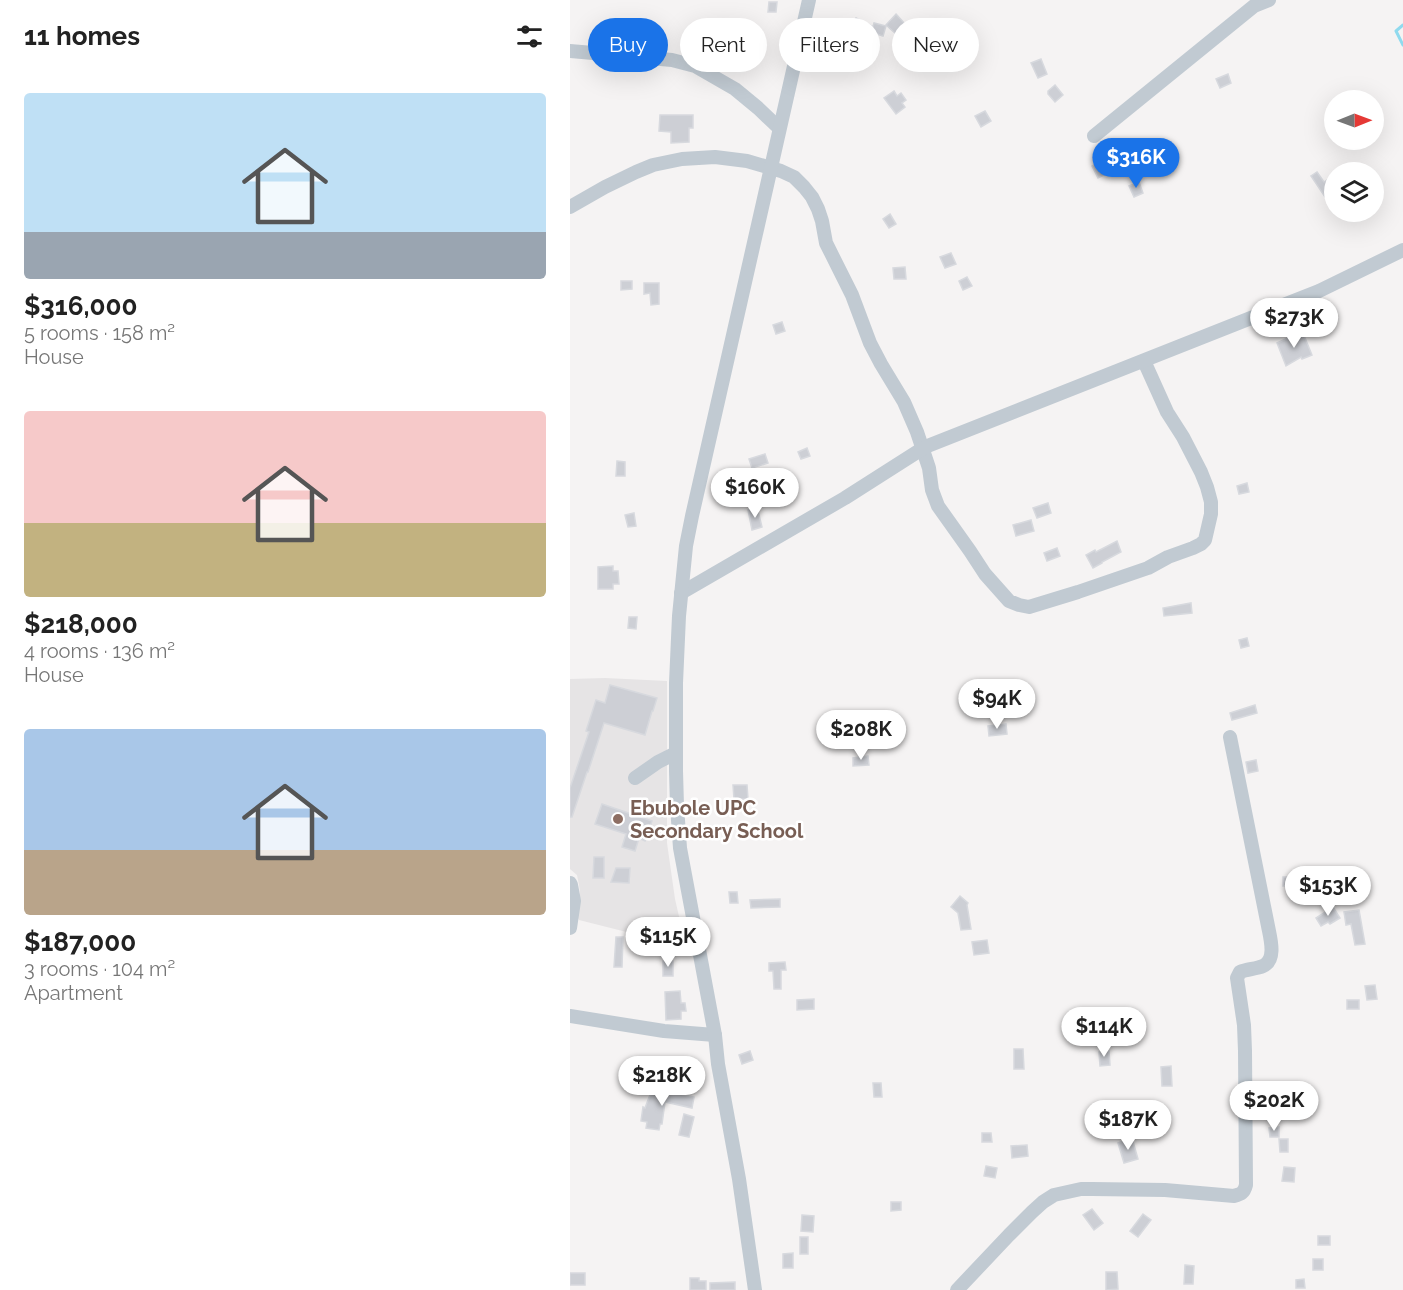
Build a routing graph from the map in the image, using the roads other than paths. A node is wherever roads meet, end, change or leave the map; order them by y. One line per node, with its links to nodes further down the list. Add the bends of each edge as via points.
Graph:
1 (809, 0): 4 (street)
2 (1269, 0): 5 (street, via 1254,6)
3 (570, 51): 4 (street, via 672,60 695,66 735,89)
4 (779, 128): 6 (street)
5 (1094, 136)
6 (770, 168): 7 (street, via 727,158 667,162 636,172); 10 (street, via 794,177 812,197 826,243 870,343 904,402); 11 (street, via 692,516)
7 (570, 207)
8 (1403, 250): 9 (street, via 1319,291)
9 (1144, 361): 10 (street); 10 (street, via 1201,472 1211,502 1202,544 1148,568 1029,607 1009,601 985,574 938,506)
10 (923, 448): 11 (street)
11 (681, 593): 13 (street)
12 (1230, 737): 20 (street, via 1271,950 1266,965 1240,972 1237,978 1245,1051 1245,1191 1234,1196 1081,1189 1054,1195 1032,1212)
13 (676, 753): 14 (street); 18 (street, via 680,848)
14 (635, 778)
15 (570, 883): 16 (street, via 574,901)
16 (570, 928)
17 (570, 1016): 18 (street)
18 (715, 1035): 19 (street)
19 (756, 1290)
20 (957, 1290)

